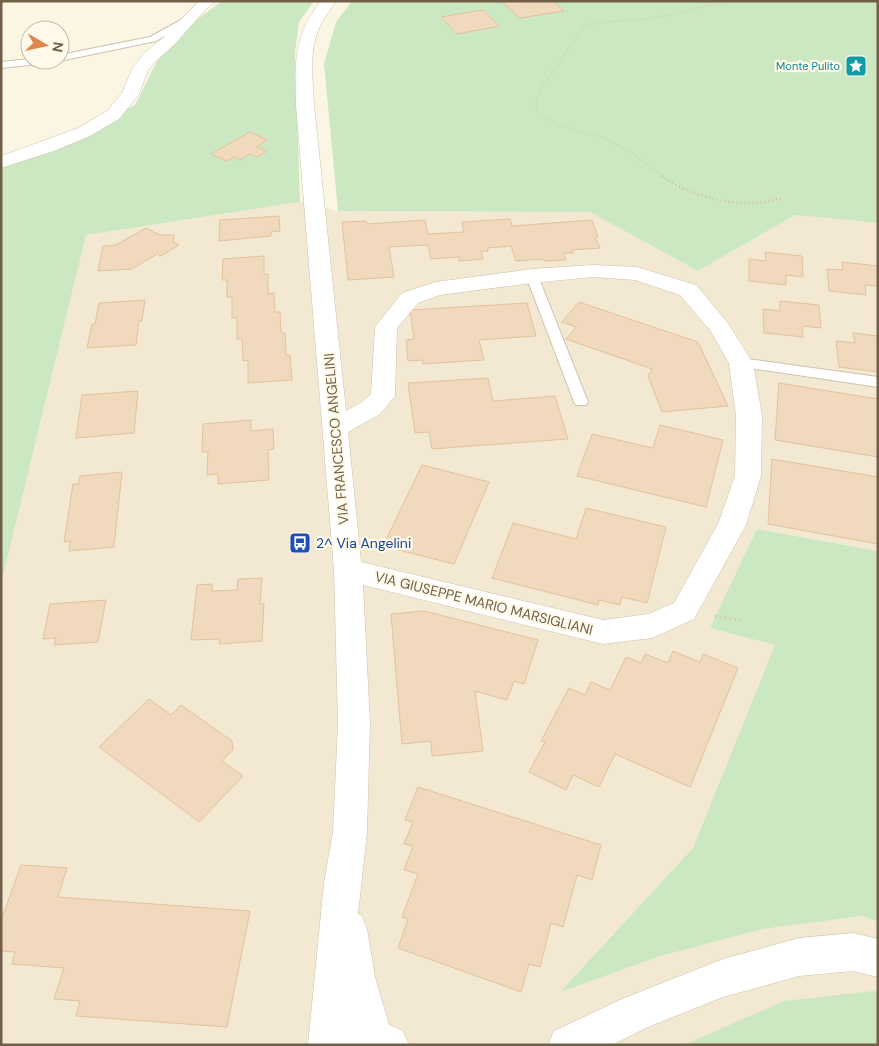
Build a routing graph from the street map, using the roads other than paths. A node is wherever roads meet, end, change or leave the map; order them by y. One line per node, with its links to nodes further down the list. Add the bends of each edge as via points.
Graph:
1 (209, 1): 3 (street)
2 (329, 1): 12 (street, VIA FRANCESCO ANGELINI, via 307,37 303,53)
3 (190, 18): 4 (lane, via 153,39); 7 (street, via 140,69 130,94 113,115 84,132)
4 (70, 56)
5 (20, 63): 6 (lane)
6 (1, 65)
7 (1, 162)
8 (532, 276): 9 (street, VIA GIUSEPPE MARIO MARSIGLIANI, via 593,271 637,274 688,290 719,326); 11 (lane); 12 (street, VIA GIUSEPPE MARIO MARSIGLIANI, via 436,289 410,298 386,327 383,396 371,408)
9 (741, 363): 10 (lane); 13 (street, VIA GIUSEPPE MARIO MARSIGLIANI, via 749,416 748,476 732,525 684,611 652,626 602,632)
10 (878, 382)
11 (581, 402)
12 (335, 428): 13 (street, VIA FRANCESCO ANGELINI)
13 (348, 570): 14 (street, VIA FRANCESCO ANGELINI, via 354,733 350,832)
14 (342, 883): 16 (street, VIA FRANCESCO ANGELINI); 17 (street, VIA FRANCESCO ANGELINI)
15 (878, 958): 18 (street, via 853,952 799,957 723,978)
16 (368, 1043)
17 (328, 1045)
18 (568, 1045)

